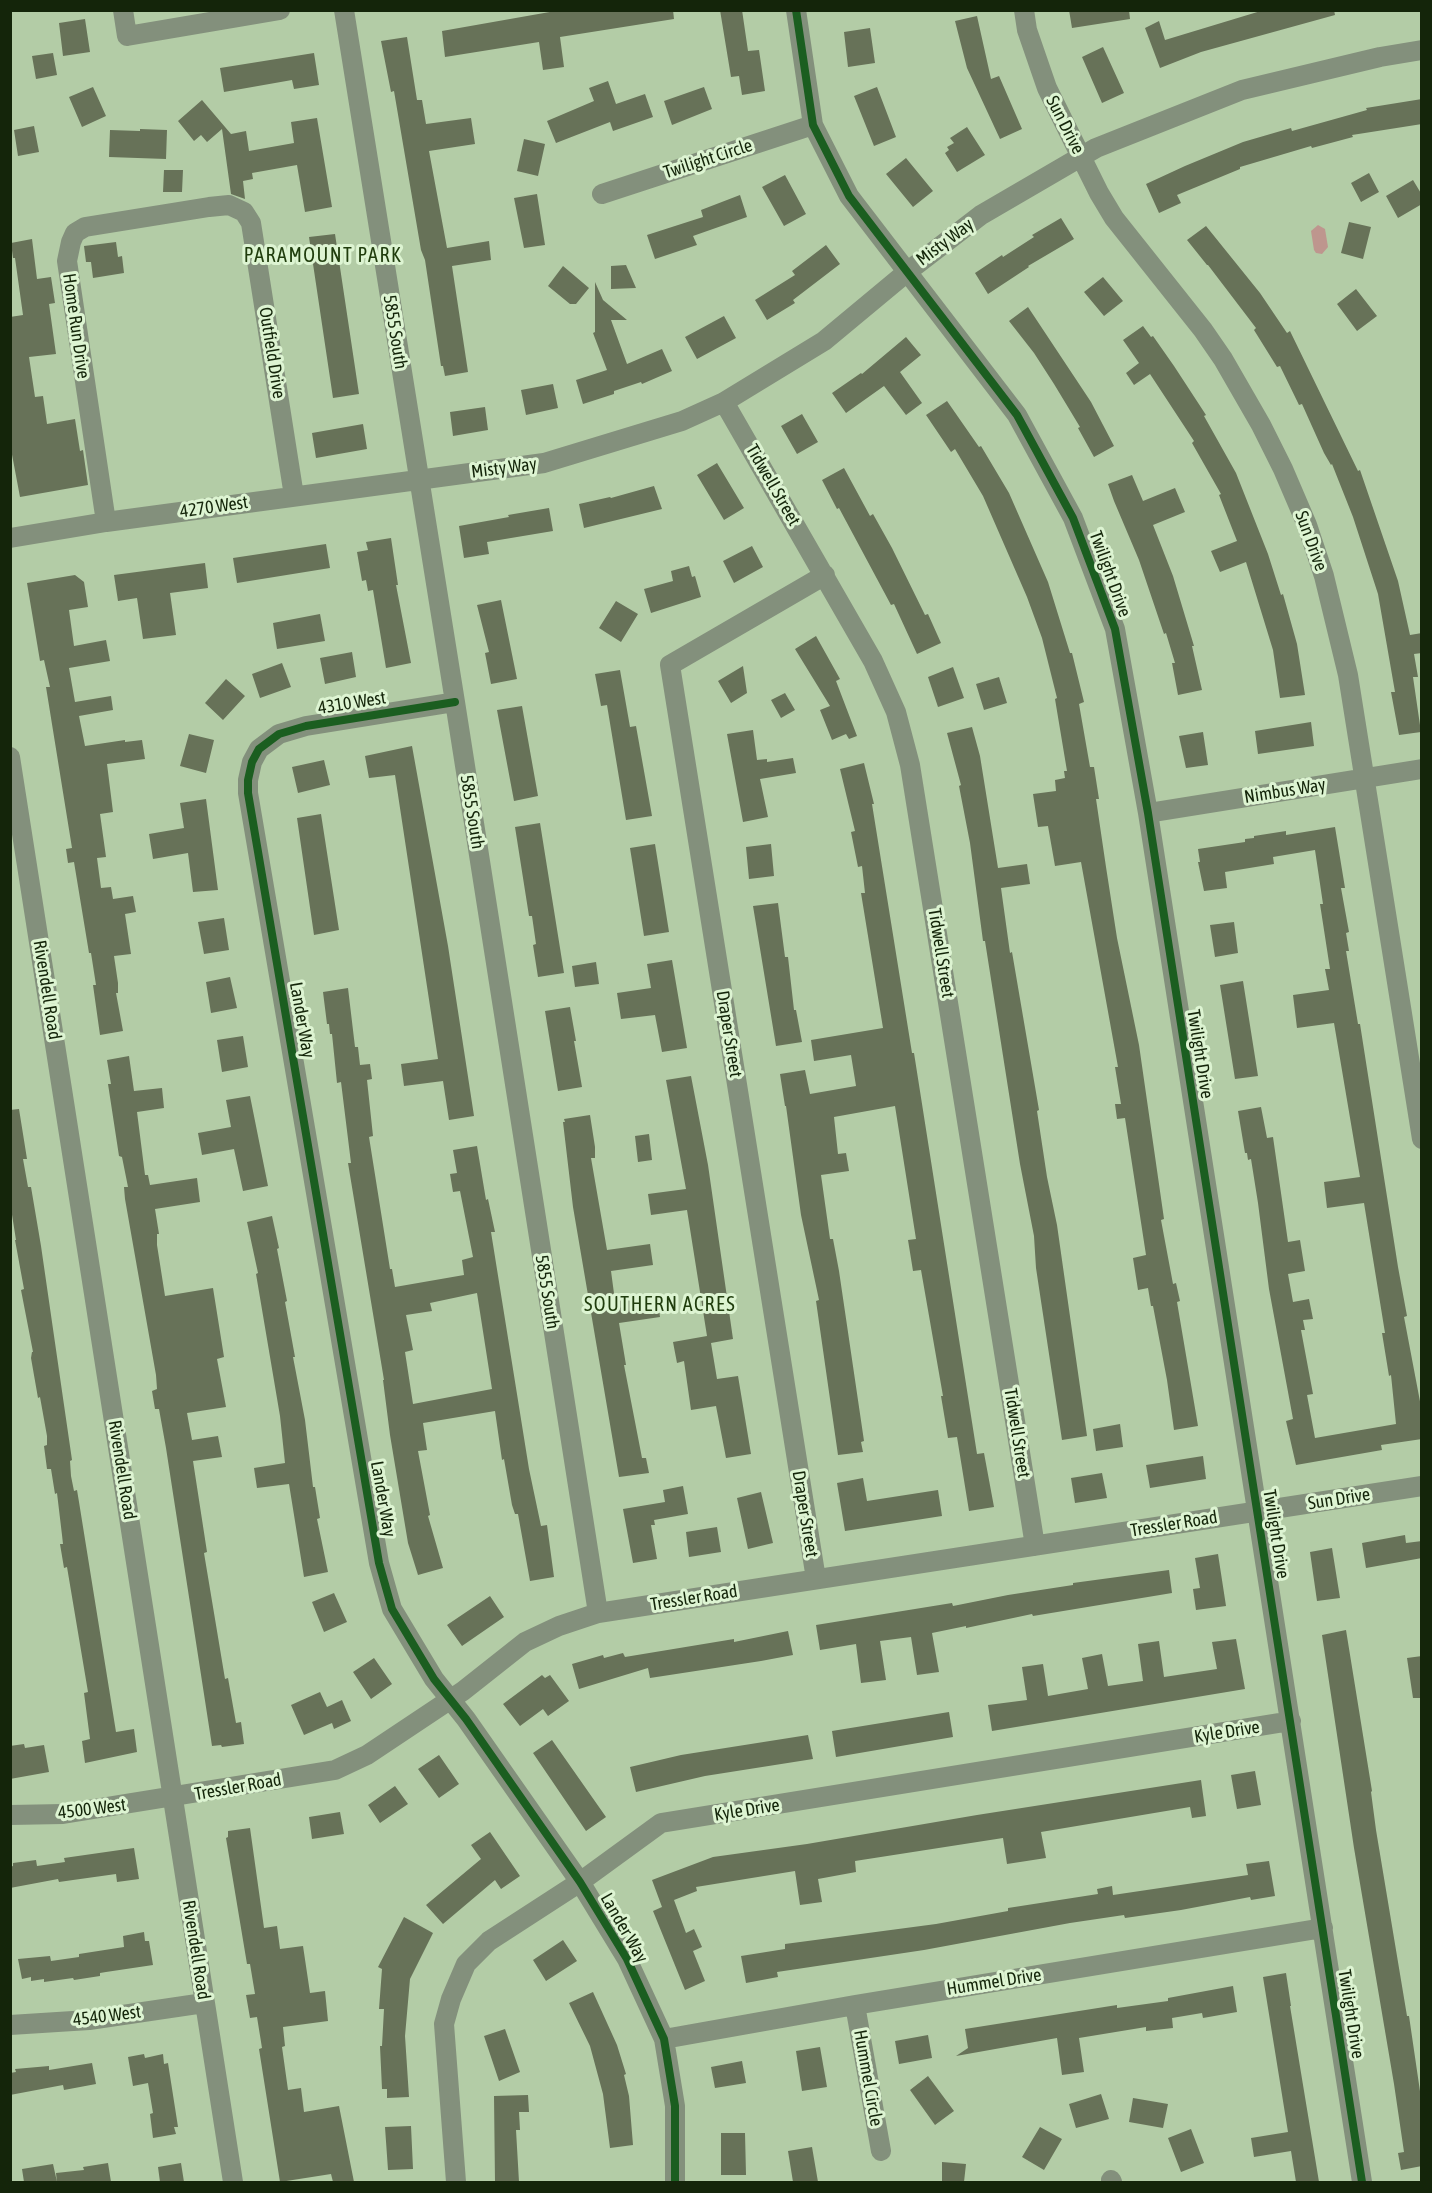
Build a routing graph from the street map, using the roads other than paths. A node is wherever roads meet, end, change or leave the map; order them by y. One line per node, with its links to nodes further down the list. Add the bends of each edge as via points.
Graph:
1 (123, 10): 2 (street, via 127,36)
2 (280, 10)
3 (344, 10): 13 (street, 5855 South)
4 (796, 10): 7 (street, Twilight Drive)
5 (1024, 10): 8 (street, Sun Drive, via 1047,88)
6 (1422, 50): 8 (street, Misty Way, via 1242,90)
7 (813, 124): 9 (street, Twilight Circle); 11 (street, Twilight Drive, via 849,196)
8 (1081, 157): 11 (street, Misty Way, via 981,215); 22 (street, Sun Drive, via 1114,218 1223,359 1283,469 1307,525 1339,631)
9 (602, 194)
10 (244, 212): 14 (street, Outfield Drive, via 251,223); 15 (street, Home Run Drive, via 229,205 85,227 70,242 67,261)
11 (907, 272): 12 (street, Misty Way, via 824,341); 23 (street, Twilight Drive, via 1017,415 1073,518 1115,629)
12 (724, 402): 13 (street, Misty Way, via 682,421 544,463); 17 (street, Tidwell Street)
13 (418, 479): 14 (street, 4270 West); 18 (street, 5855 South)
14 (294, 496): 15 (street, 4270 West)
15 (106, 522): 16 (street, 4270 West)
16 (10, 538)
17 (825, 575): 27 (street, Tidwell Street, via 873,661 896,712 910,765); 28 (street, Draper Street, via 670,665)
18 (455, 702): 19 (street, 4310 West, via 292,729 268,740); 29 (street, 5855 South)
19 (259, 749): 30 (street, Lander Way, via 252,762 248,793 378,1563 392,1609)
20 (10, 757): 32 (street, Rivendell Road)
21 (1422, 769): 22 (street, Nimbus Way)
22 (1364, 779): 23 (street, Nimbus Way); 24 (street, Sun Drive)
23 (1148, 813): 26 (street, Twilight Drive)
24 (1422, 1139)
25 (1422, 1486): 26 (street, Sun Drive)
26 (1257, 1512): 27 (street, Tressler Road); 31 (street, Twilight Drive)
27 (1035, 1546): 28 (street, Tressler Road)
28 (816, 1579): 29 (street, Tressler Road)
29 (598, 1613): 30 (street, Tressler Road, via 525,1642)
30 (450, 1699): 32 (street, Tressler Road, via 368,1755 335,1770); 34 (street, Lander Way)
31 (1291, 1722): 34 (street, Kyle Drive, via 661,1823); 35 (street, Twilight Drive)
32 (173, 1797): 33 (street, 4500 West, via 63,1814); 36 (street, Rivendell Road)
33 (10, 1815)
34 (580, 1882): 39 (street, Lander Way, via 627,1959); 42 (street, Kyle Drive, via 489,1941 466,1964 451,1999 444,2024)
35 (1323, 1928): 37 (street, Hummel Drive); 44 (street, Twilight Drive)
36 (204, 2003): 38 (street, 4540 West, via 89,2020); 41 (street, Rivendell Road)
37 (855, 2005): 39 (street, Hummel Drive); 40 (street, Hummel Circle)
38 (10, 2025)
39 (664, 2039): 43 (street, Lander Way, via 675,2106)
40 (881, 2151)
41 (233, 2182)
42 (456, 2182)
43 (675, 2182)
44 (1362, 2182)

